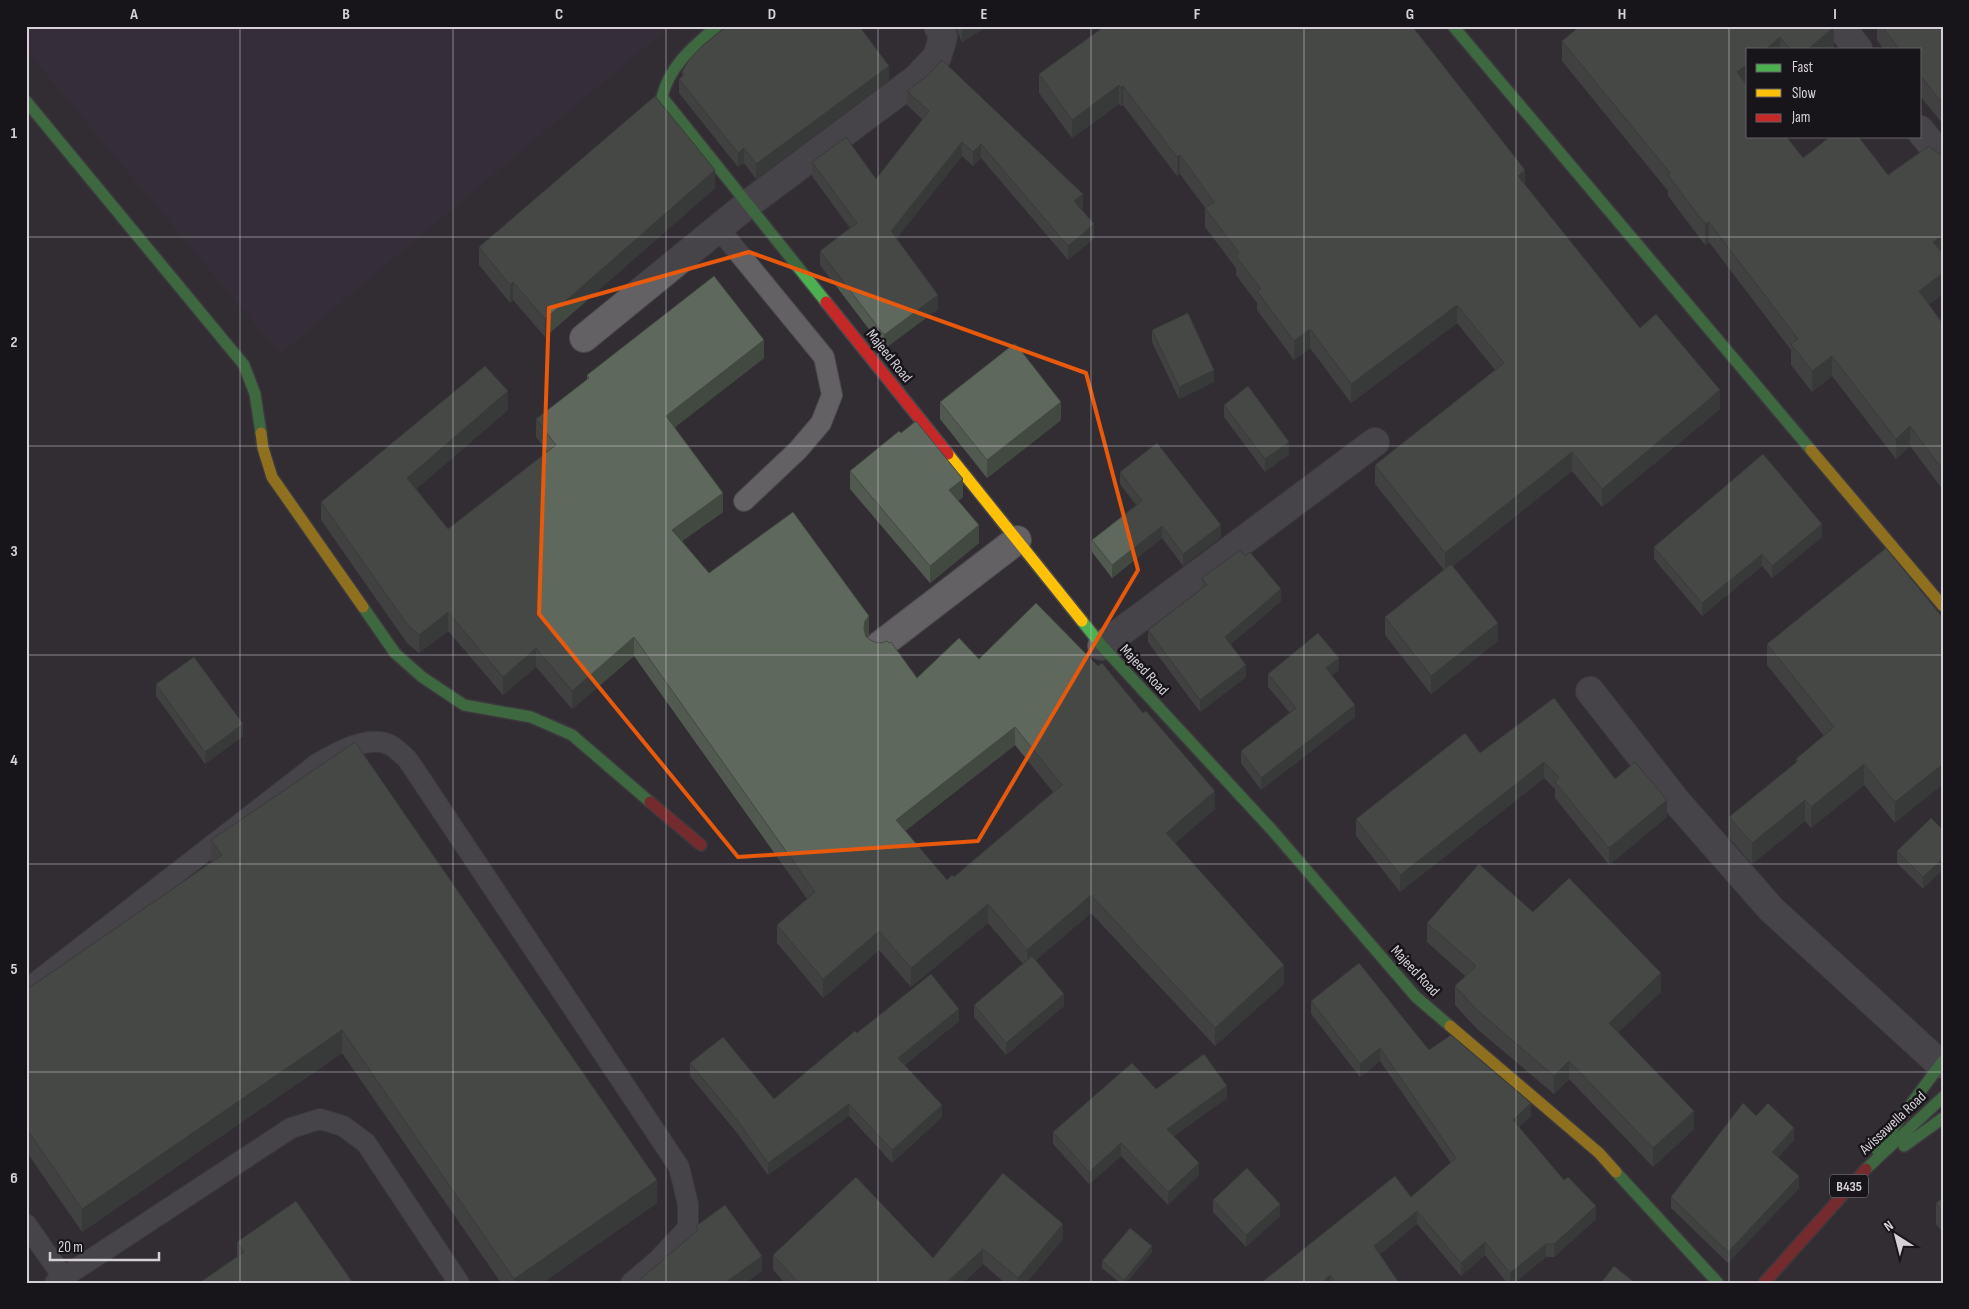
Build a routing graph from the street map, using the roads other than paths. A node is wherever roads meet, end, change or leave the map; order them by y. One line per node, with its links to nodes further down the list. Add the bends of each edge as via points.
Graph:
1 (717, 26): 9 (street, Majeed Road, via 676,64 664,83 662,96)
2 (938, 26): 9 (street, via 943,37 937,56 916,79)
3 (1453, 26): 15 (street)
4 (1840, 26): 5 (street)
5 (1857, 48)
6 (26, 101): 19 (street, via 244,365 256,394 263,448 272,478 395,653 422,677 464,705 531,717 572,735)
7 (1922, 133): 8 (street)
8 (1943, 160)
9 (748, 204): 10 (street); 14 (street, Majeed Road)
10 (719, 229): 11 (street); 13 (lane, via 824,357 832,396 821,423 798,450)
11 (584, 338)
12 (1375, 442): 17 (street)
13 (744, 501)
14 (1016, 540): 16 (street); 17 (street, Majeed Road)
15 (1943, 606)
16 (880, 646)
17 (1102, 646): 29 (street, Majeed Road, via 1272,830 1416,997 1598,1154)
18 (1590, 691): 21 (street, via 1677,802 1771,909)
19 (701, 845)
20 (26, 990): 28 (lane, via 317,764 348,747 373,742 390,745 408,760 679,1167 688,1204 688,1228)
21 (1941, 1063): 24 (street)
22 (1943, 1097): 24 (street, Avissawella Road / B435)
23 (1943, 1118): 24 (street)
24 (1854, 1181): 30 (street, Avissawella Road / B435)
25 (26, 1224): 26 (lane)
26 (59, 1280): 27 (lane, via 291,1128 320,1119 343,1126 366,1143)
27 (459, 1283)
28 (631, 1283)
29 (1718, 1283)
30 (1764, 1283)

